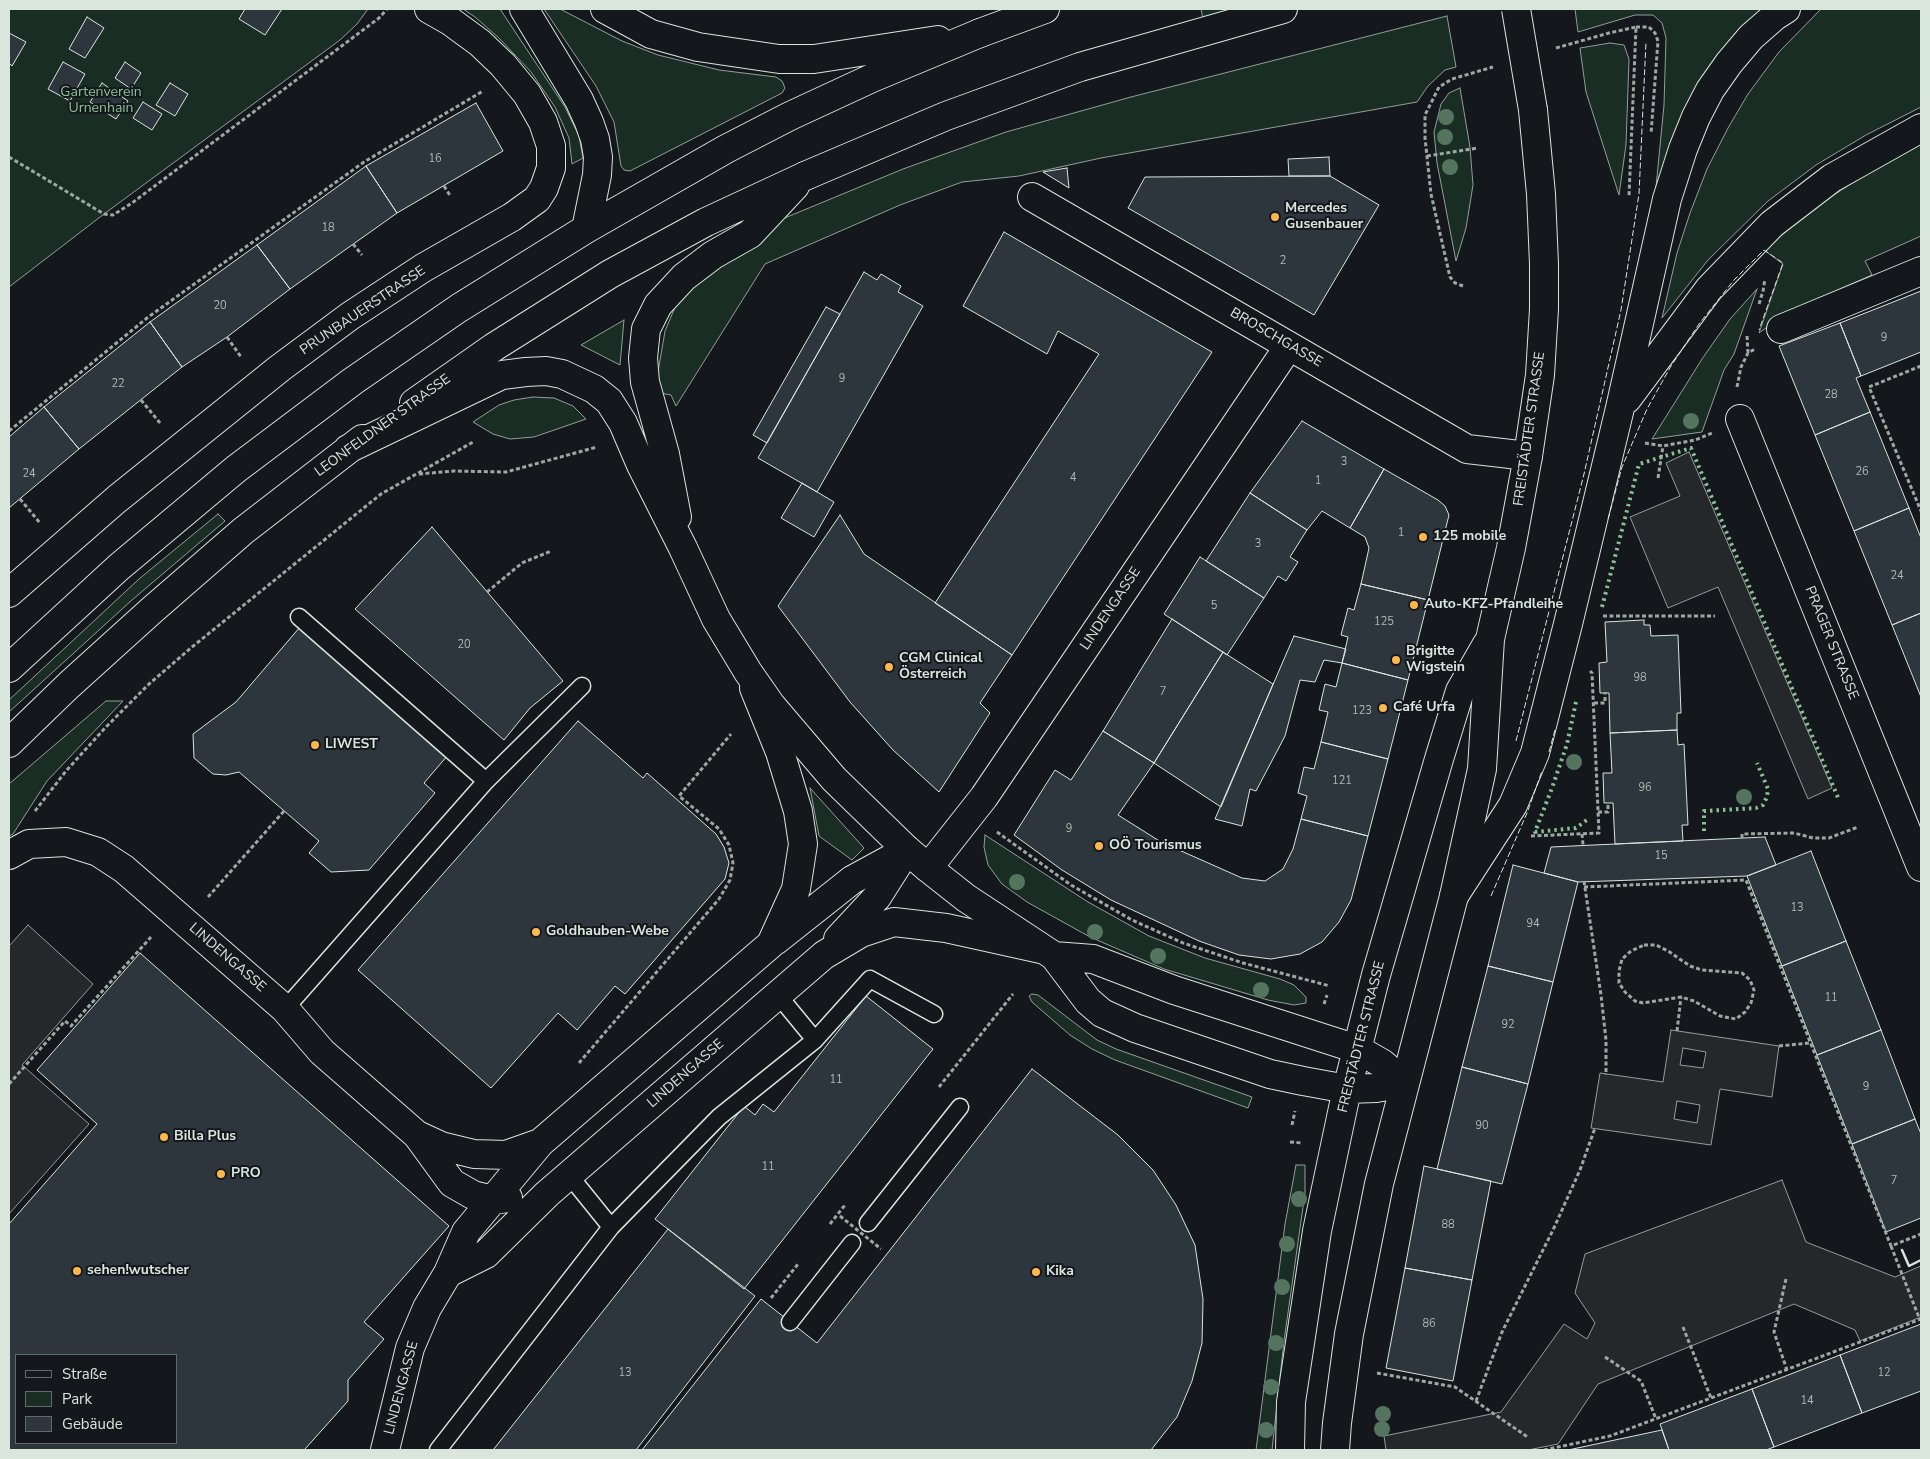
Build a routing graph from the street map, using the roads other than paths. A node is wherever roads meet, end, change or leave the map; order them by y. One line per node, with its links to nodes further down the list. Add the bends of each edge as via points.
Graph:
1 (429, 9): 21 (main road, PRUNBAUERSTRASSE, via 480,42 504,65 527,94 543,122 551,146 551,168 537,199 350,316 280,368 117,499)
2 (524, 9): 12 (main road, via 579,100 594,139 597,175)
3 (605, 9): 8 (main road, via 651,34 698,47 779,59 814,59)
4 (1045, 9): 8 (main road)
5 (1283, 9): 10 (main road, LEONFELDNER STRASSE, via 1080,67 946,116)
6 (1516, 9): 19 (main road, FREISTÄDTER STRASSE, bridge, via 1533,110 1544,264 1540,375)
7 (1786, 9): 16 (main road, via 1751,38 1710,90 1696,116 1667,199)
8 (980, 33): 12 (main road, via 790,116)
9 (1921, 128): 16 (main road, via 1832,178 1772,224 1709,288)
10 (805, 176): 18 (main road, LEONFELDNER STRASSE, via 706,222 594,284 494,347); 20 (main road, via 750,234 713,255 684,277 658,305 646,329 645,382 665,454)
11 (1032, 196): 15 (main road, BROSCHGASSE)
12 (586, 229): 24 (main road, via 460,308 353,381 236,469 119,567)
13 (1921, 271): 14 (main road)
14 (1782, 329)
15 (1289, 346): 19 (main road, BROSCHGASSE, via 1467,449); 32 (main road, LINDENGASSE, via 984,797)
16 (1620, 408): 33 (main road, via 1535,753 1513,805)
17 (1740, 419): 31 (main road, PRAGER STRASSE)
18 (348, 449): 20 (main road, via 502,375 546,371 562,374 594,389 609,401 623,423); 27 (main road, LEONFELDNER STRASSE, via 243,532 152,610)
19 (1528, 456): 23 (main road, FREISTÄDTER STRASSE)
20 (683, 548): 25 (main road, via 716,619)
21 (9, 593)
22 (299, 617): 28 (lane)
23 (1490, 639): 33 (main road, FREISTÄDTER STRASSE, via 1482,769); 41 (main road, FREISTÄDTER STRASSE, via 1460,691)
24 (9, 668)
25 (748, 672): 29 (main road, via 772,706 834,779); 34 (main road, LINDENGASSE, via 780,752 798,810 803,844 796,889)
26 (582, 686): 28 (lane)
27 (9, 743)
28 (486, 781): 38 (lane)
29 (907, 850): 32 (main road); 34 (main road, LINDENGASSE, via 852,880); 36 (main road, LINDENGASSE, via 877,897)
30 (9, 855): 38 (main road, LINDENGASSE, via 29,844 66,842 98,852 124,869)
31 (1921, 867)
32 (928, 868): 35 (main road)
33 (1454, 896): 42 (main road, FREISTÄDTER STRASSE)
34 (772, 944): 46 (main road, LINDENGASSE)
35 (1047, 953): 36 (main road, LINDENGASSE, via 946,928 894,922 861,933); 41 (main road, LINDENGASSE, via 1093,959 1174,990); 43 (main road, via 1102,1013 1135,1028 1270,1074)
36 (824, 955): 37 (main road, LINDENGASSE)
37 (778, 995): 40 (lane); 47 (main road, LINDENGASSE)
38 (285, 1009): 45 (main road, LINDENGASSE, via 322,1052)
39 (934, 1014): 40 (lane, via 870,979)
40 (815, 1040): 51 (lane, via 719,1117)
41 (1357, 1049): 42 (main road, LINDENGASSE, via 1383,1064); 43 (main road, FREISTÄDTER STRASSE)
42 (1405, 1083): 43 (main road); 58 (main road, FREISTÄDTER STRASSE, via 1379,1184 1348,1334)
43 (1347, 1089): 57 (main road, FREISTÄDTER STRASSE, via 1314,1249 1291,1402)
44 (960, 1107): 50 (lane)
45 (416, 1135): 46 (main road, LINDENGASSE, via 441,1146 474,1154 506,1155); 49 (main road, LINDENGASSE, via 452,1183 473,1195)
46 (540, 1143): 49 (main road, LINDENGASSE)
47 (569, 1175): 48 (main road, LINDENGASSE); 51 (lane)
48 (547, 1194): 49 (main road, LINDENGASSE); 53 (main road, LINDENGASSE, via 486,1254)
49 (493, 1200): 53 (main road, LINDENGASSE, via 466,1232)
50 (868, 1224)
51 (611, 1227): 56 (lane)
52 (852, 1243): 54 (lane)
53 (448, 1273): 55 (main road, LINDENGASSE, via 410,1348)
54 (790, 1322)
55 (385, 1450)
56 (438, 1450)
57 (1290, 1450)
58 (1335, 1450)

